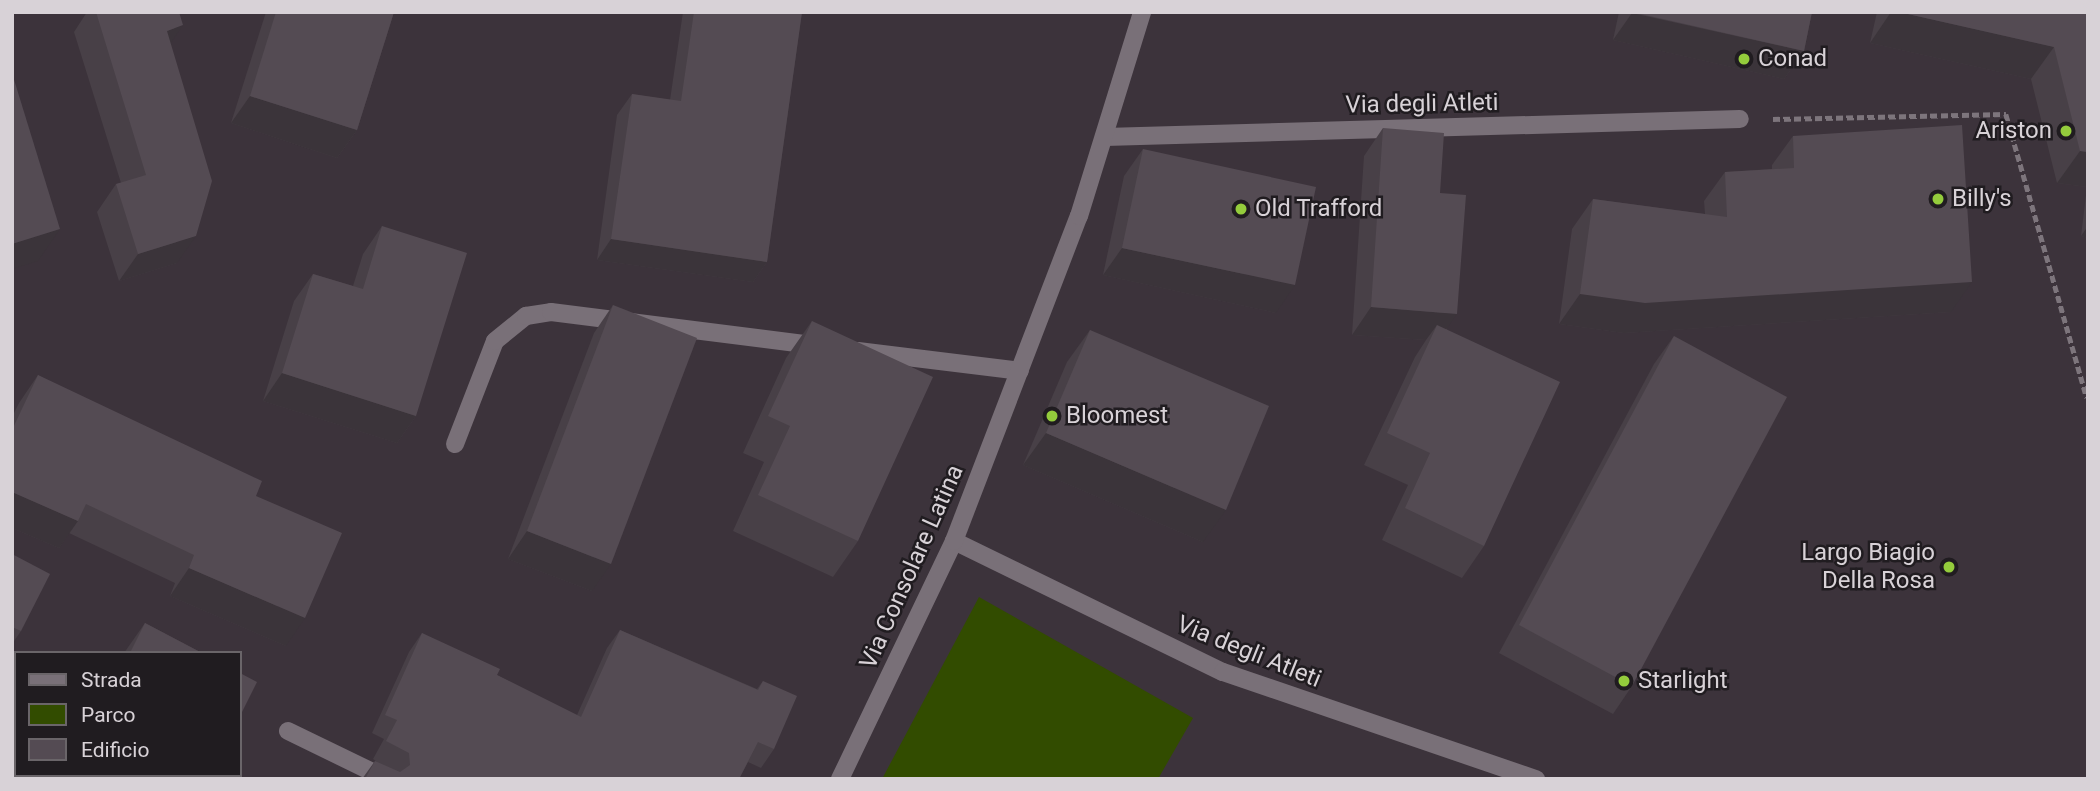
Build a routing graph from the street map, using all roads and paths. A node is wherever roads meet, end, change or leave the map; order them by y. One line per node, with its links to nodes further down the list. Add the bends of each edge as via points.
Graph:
1 (1142, 12): 3 (street, Via Consolare Latina)
2 (1740, 119): 3 (street, Via degli Atleti); 5 (path, via 2006,114)
3 (1105, 137): 4 (street, Via Consolare Latina)
4 (1020, 371): 6 (street, via 539,313 513,322 495,341); 7 (street, Via Consolare Latina)
5 (2087, 398)
6 (455, 444)
7 (954, 541): 10 (street, Via Consolare Latina); 11 (street, Via degli Atleti, via 1233,676)
8 (288, 730): 9 (street)
9 (387, 779)
10 (840, 779)
11 (1536, 779)

